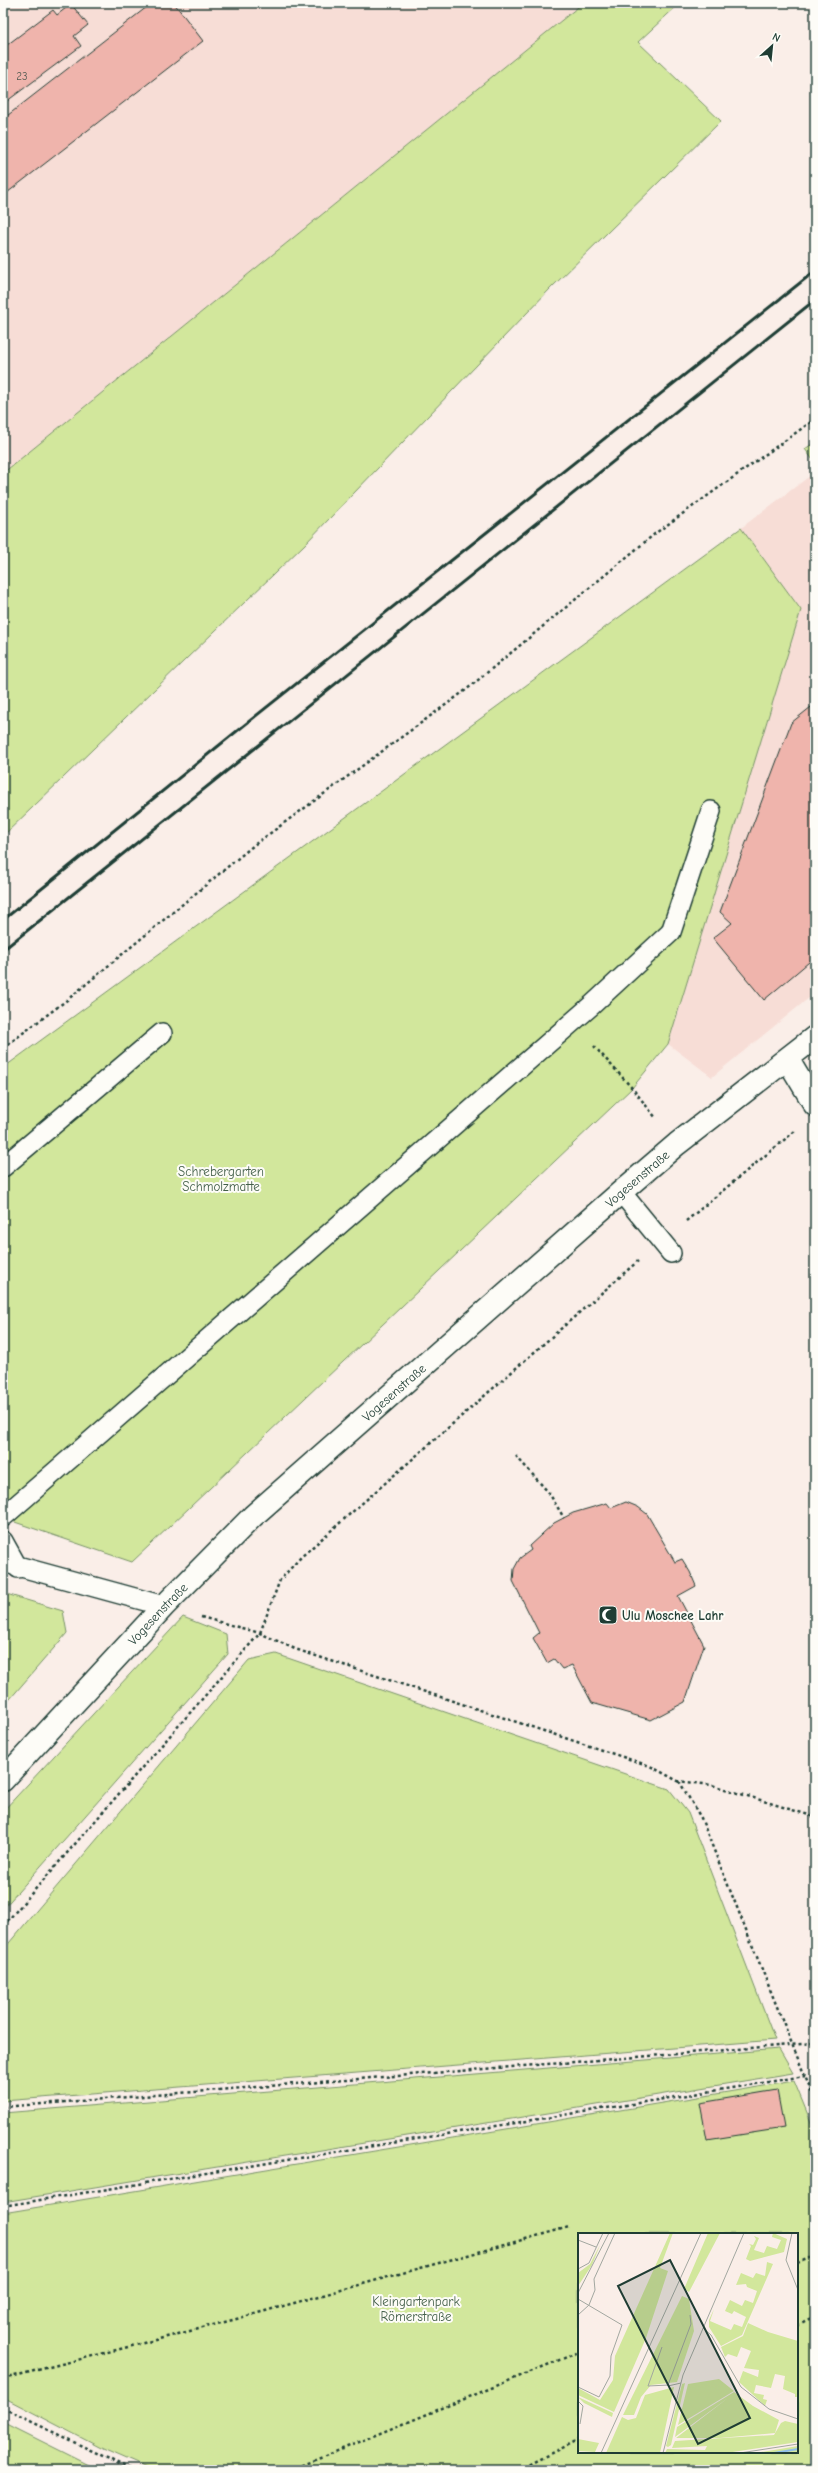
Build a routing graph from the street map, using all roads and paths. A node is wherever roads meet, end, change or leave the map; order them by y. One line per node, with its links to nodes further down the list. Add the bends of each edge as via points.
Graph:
1 (815, 419): 6 (path, via 657,532 466,690 254,845 67,1000)
2 (711, 810): 3 (lane, via 671,932)
3 (572, 1022): 10 (path, via 632,1088); 15 (lane)
4 (162, 1033): 11 (lane)
5 (815, 1037): 7 (street, Vogesenstraße)
6 (3, 1048)
7 (788, 1060): 8 (street); 10 (street, Vogesenstraße)
8 (815, 1105)
9 (797, 1129): 13 (path)
10 (677, 1144): 12 (street, Vogesenstraße)
11 (3, 1167)
12 (621, 1192): 13 (lane); 19 (street, Vogesenstraße, via 253,1516)
13 (667, 1247): 20 (path, via 301,1557 280,1580)
14 (516, 1456): 16 (path, via 549,1493)
15 (3, 1517)
16 (564, 1518)
17 (3, 1538): 18 (lane)
18 (10, 1565): 19 (lane)
19 (164, 1606): 20 (path); 21 (street, Vogesenstraße)
20 (260, 1634): 22 (path, via 295,1649 650,1766); 24 (path)
21 (3, 1780)
22 (678, 1781): 23 (path, via 712,1785); 26 (path, via 701,1818)
23 (815, 1817)
24 (3, 1926)
25 (815, 2043): 26 (path)
26 (792, 2044): 27 (path); 29 (path)
27 (805, 2076): 28 (path); 30 (path)
28 (815, 2101)
29 (3, 2107)
30 (3, 2206)
31 (568, 2227): 37 (path, via 229,2321)
32 (815, 2256): 33 (path)
33 (798, 2263)
34 (815, 2317): 35 (path)
35 (798, 2326)
36 (578, 2352): 41 (path)
37 (3, 2379)
38 (3, 2408): 40 (path)
39 (578, 2440): 42 (path)
40 (132, 2470)
41 (291, 2470)
42 (518, 2470)

